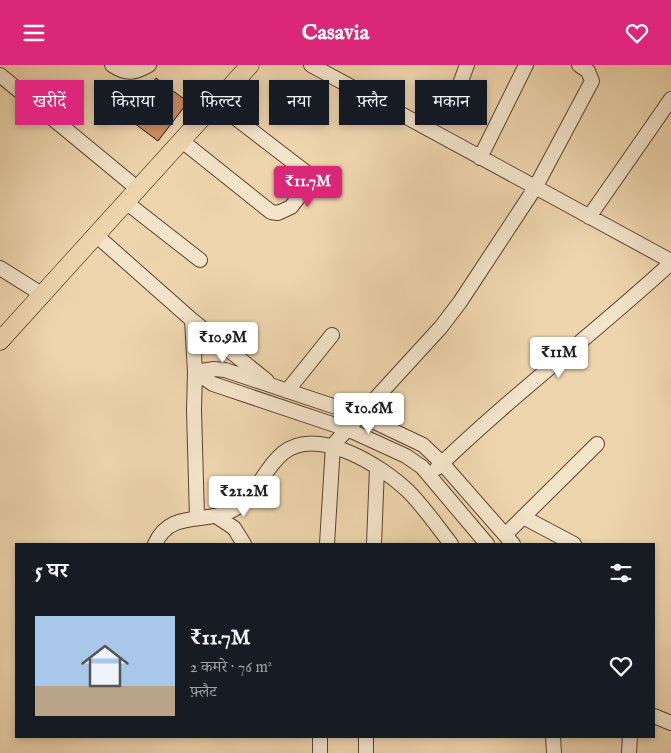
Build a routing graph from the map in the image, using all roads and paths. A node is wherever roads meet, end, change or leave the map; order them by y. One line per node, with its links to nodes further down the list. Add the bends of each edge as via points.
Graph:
1 (112, 65): 2 (street, via 132,73)
2 (149, 65)
3 (250, 65): 9 (main road)
4 (311, 65): 15 (street)
5 (467, 65): 10 (street)
6 (526, 65): 15 (street)
7 (579, 65): 16 (street, via 588,71 592,81)
8 (0, 75): 17 (street)
9 (237, 80)
10 (461, 80)
11 (671, 99): 19 (street)
12 (196, 125): 14 (main road)
13 (245, 125): 14 (street, via 307,173 308,185 291,207 278,213 271,212)
14 (182, 141): 17 (main road)
15 (480, 158): 16 (street)
16 (535, 188): 19 (street); 31 (street, via 441,327)
17 (138, 189): 18 (main road)
18 (127, 203): 20 (main road); 21 (street)
19 (589, 217): 22 (street)
20 (97, 235): 24 (main road); 25 (street)
21 (200, 260)
22 (671, 262): 35 (street)
23 (0, 268): 24 (street)
24 (43, 295): 27 (main road)
25 (192, 320): 28 (street); 29 (street)
26 (332, 335): 30 (street)
27 (0, 341)
28 (195, 372): 29 (street, via 225,370); 32 (street, via 228,389); 40 (street)
29 (273, 386): 30 (street)
30 (287, 391): 31 (street)
31 (360, 415): 32 (street); 35 (street, via 423,445)
32 (347, 429): 34 (street); 37 (street, via 406,456)
33 (597, 444): 39 (street)
34 (333, 445): 36 (street); 38 (street, via 309,443 289,448 238,507); 44 (street)
35 (442, 463): 37 (street); 41 (street)
36 (377, 468): 45 (street); 46 (street, via 409,492)
37 (429, 476): 47 (street)
38 (216, 516): 40 (street); 43 (street, via 234,528)
39 (523, 517): 41 (street); 48 (street)
40 (197, 518): 42 (street, via 167,526)
41 (509, 539)
42 (155, 543)
43 (243, 543)
44 (326, 543)
45 (374, 543)
46 (450, 543)
47 (486, 543)
48 (572, 543)
49 (655, 716): 50 (street)
50 (671, 723)
51 (320, 738): 55 (street)
52 (366, 738): 56 (street)
53 (554, 738): 57 (street)
54 (630, 738): 58 (street)
55 (320, 753)
56 (366, 753)
57 (554, 753)
58 (629, 753)

